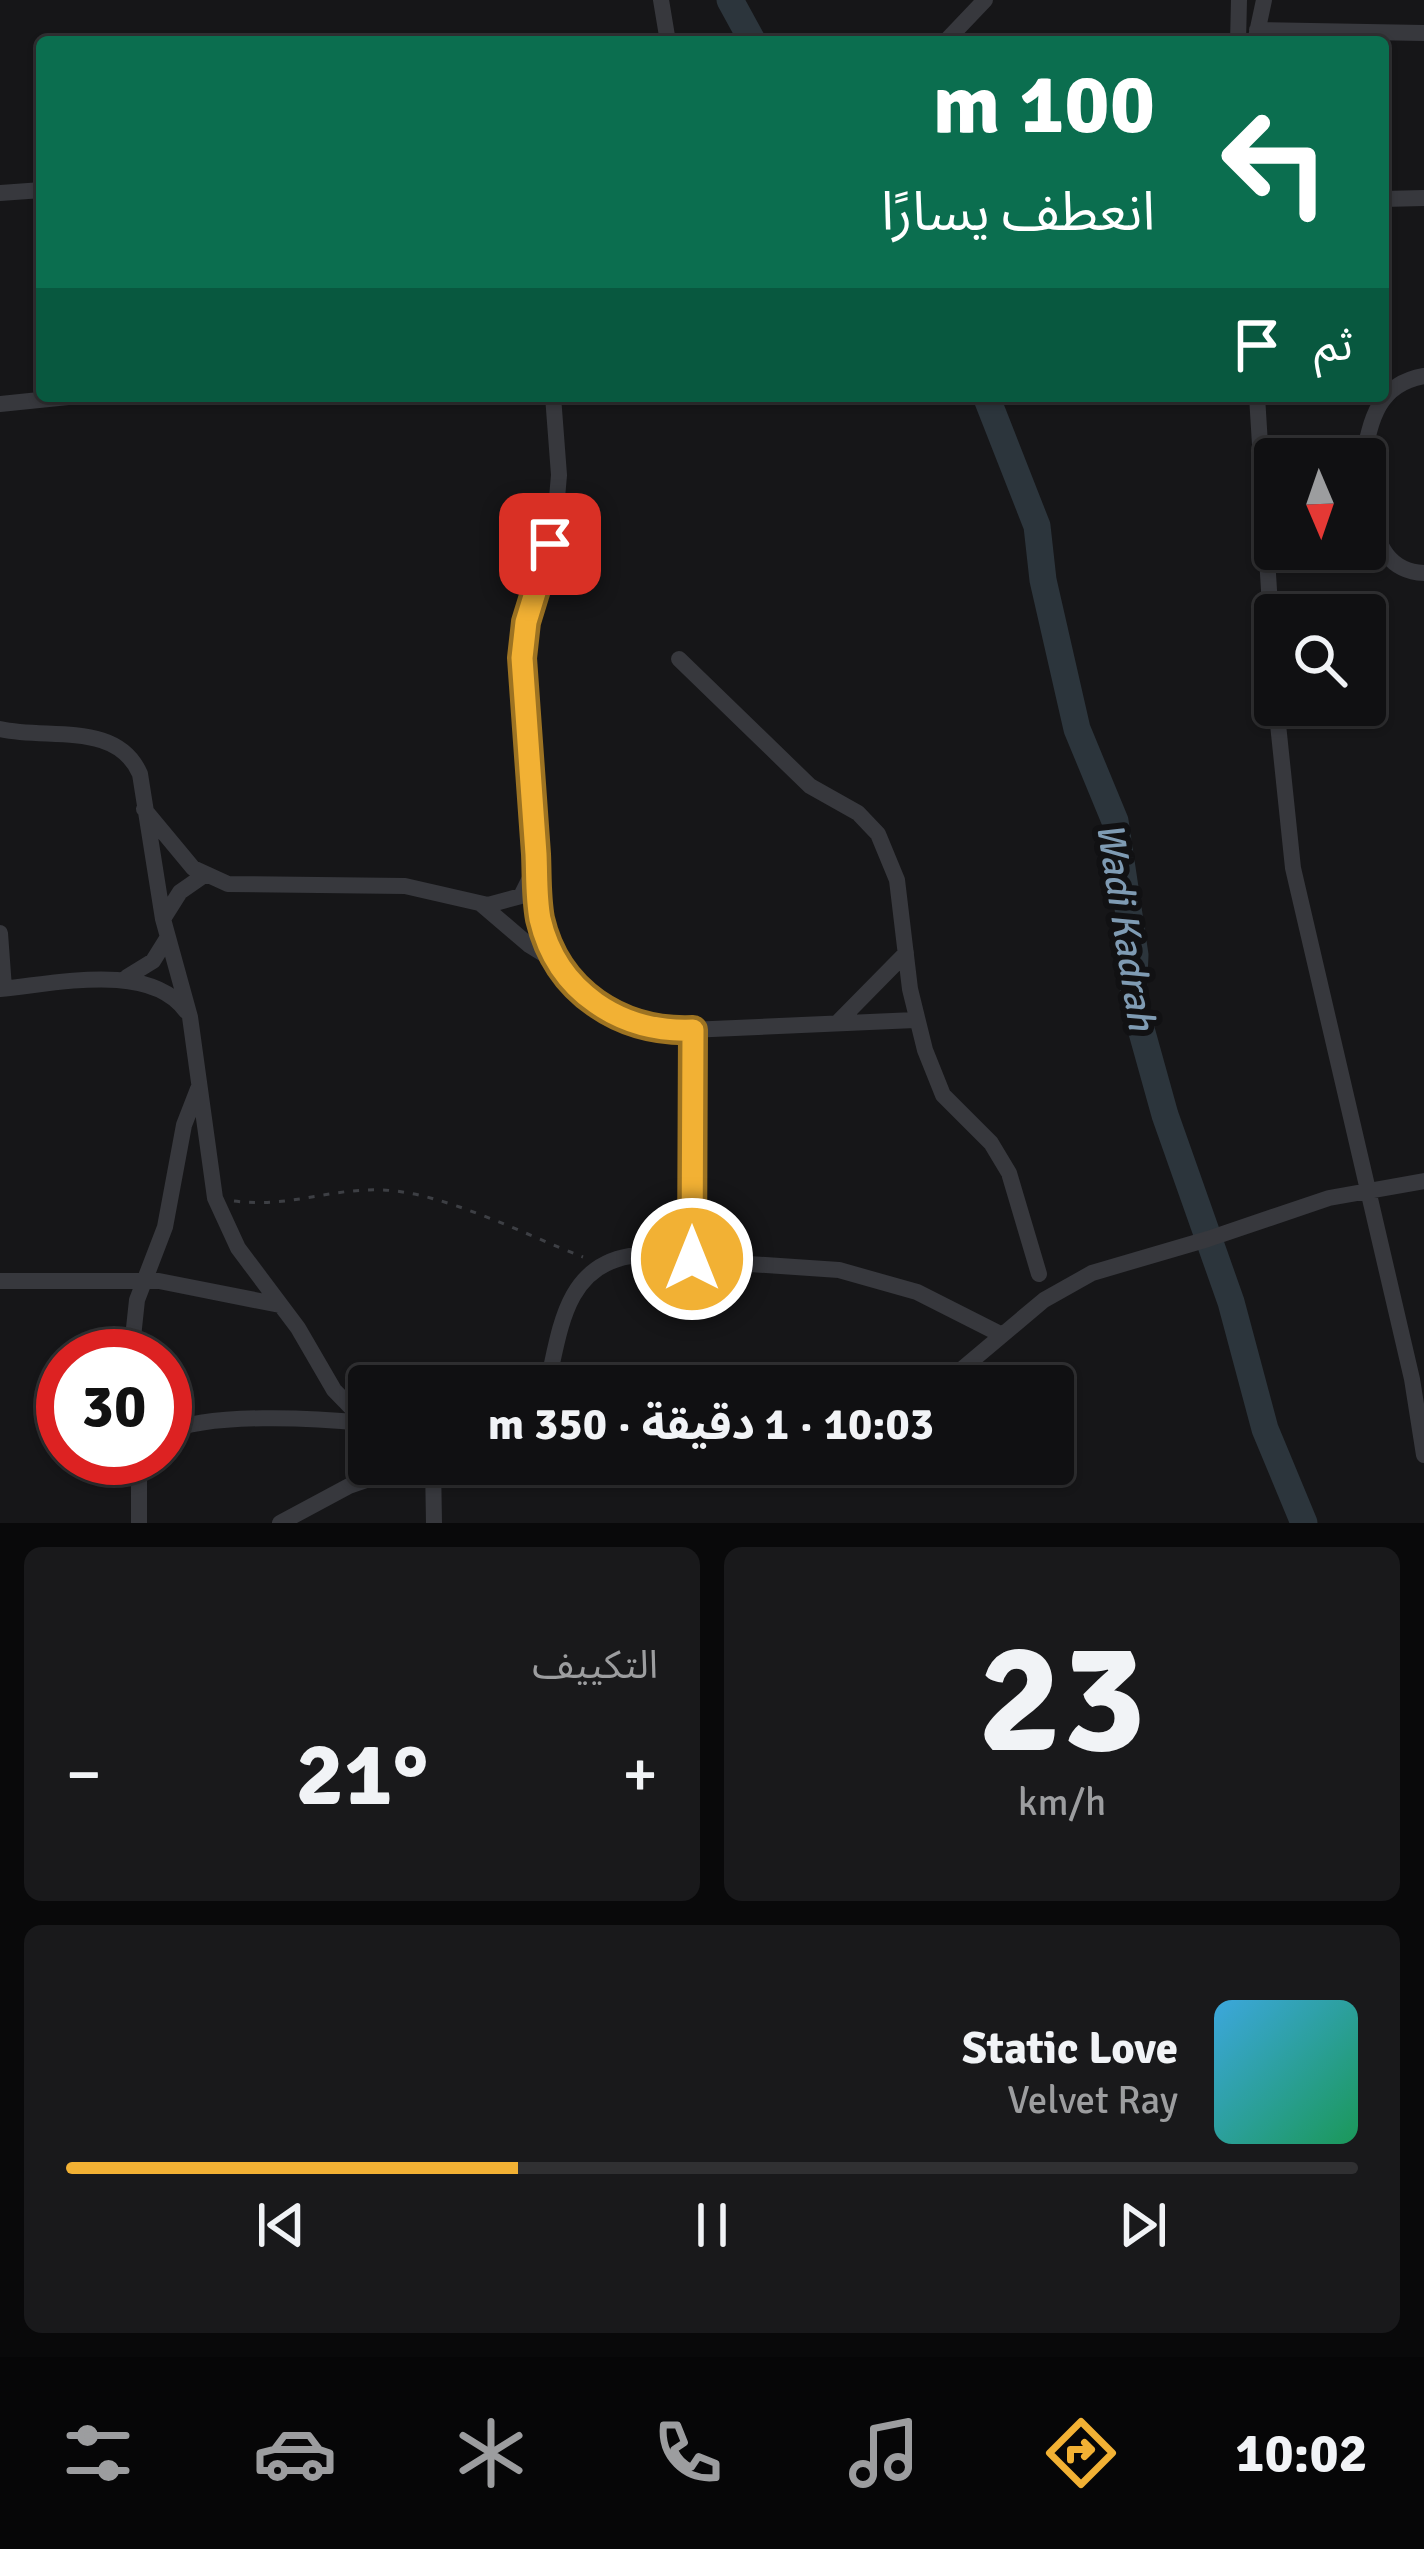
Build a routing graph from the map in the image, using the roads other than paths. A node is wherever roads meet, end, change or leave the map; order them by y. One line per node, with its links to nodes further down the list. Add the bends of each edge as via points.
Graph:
1 (661, 0): 6 (street)
2 (985, 0): 7 (street)
3 (1239, 0): 8 (street)
4 (1264, 0): 9 (street)
5 (1424, 33): 9 (street)
6 (667, 36)
7 (951, 36)
8 (1238, 36)
9 (1256, 36)
10 (36, 191): 11 (street)
11 (0, 194)
12 (1424, 198): 13 (street)
13 (1389, 199)
14 (1424, 376): 15 (street)
15 (1389, 393)
16 (36, 400): 20 (street)
17 (553, 402): 30 (street, via 555,521 522,658)
18 (1258, 402): 21 (street)
19 (1380, 402): 22 (street)
20 (0, 404)
21 (1262, 438)
22 (1368, 438)
23 (1386, 554): 24 (street, via 1408,572)
24 (1424, 573)
25 (679, 658): 34 (street, via 810,786 858,812 878,834 897,880)
26 (1278, 726): 44 (street, via 1293,868)
27 (0, 729): 28 (street, via 112,741 134,760)
28 (145, 809): 29 (street); 32 (street)
29 (203, 876): 31 (street, via 241,885 405,886); 32 (street, via 180,892)
30 (534, 877): 31 (street, via 511,902); 35 (street)
31 (480, 904): 35 (street)
32 (165, 928): 36 (street, via 162,950 142,970); 38 (street)
33 (0, 933): 37 (street)
34 (905, 952): 39 (street); 40 (street)
35 (556, 962): 41 (street, via 585,996 623,1020)
36 (115, 980): 37 (street); 38 (street, via 163,989)
37 (2, 988)
38 (190, 1017): 42 (street)
39 (915, 1020): 40 (street); 46 (street, via 943,1095 1010,1173)
40 (837, 1023): 41 (street)
41 (693, 1030): 45 (street)
42 (198, 1088): 48 (street, via 165,1227); 49 (street, via 215,1198 238,1248)
43 (1424, 1180): 44 (street)
44 (1365, 1190): 51 (street, via 1092,1273); 57 (street)
45 (692, 1259): 51 (street, via 879,1279); 52 (street, via 630,1256 589,1273 571,1297)
46 (1039, 1274)
47 (0, 1282): 48 (street)
48 (142, 1282): 49 (street); 50 (street)
49 (280, 1305): 54 (street)
50 (135, 1329)
51 (1002, 1335): 53 (street)
52 (553, 1365)
53 (967, 1365)
54 (348, 1407)
55 (348, 1423): 56 (street)
56 (192, 1425)
57 (1424, 1456)
58 (139, 1485): 61 (street)
59 (352, 1485): 62 (street)
60 (433, 1485): 63 (street)
61 (139, 1523)
62 (280, 1523)
63 (434, 1523)

